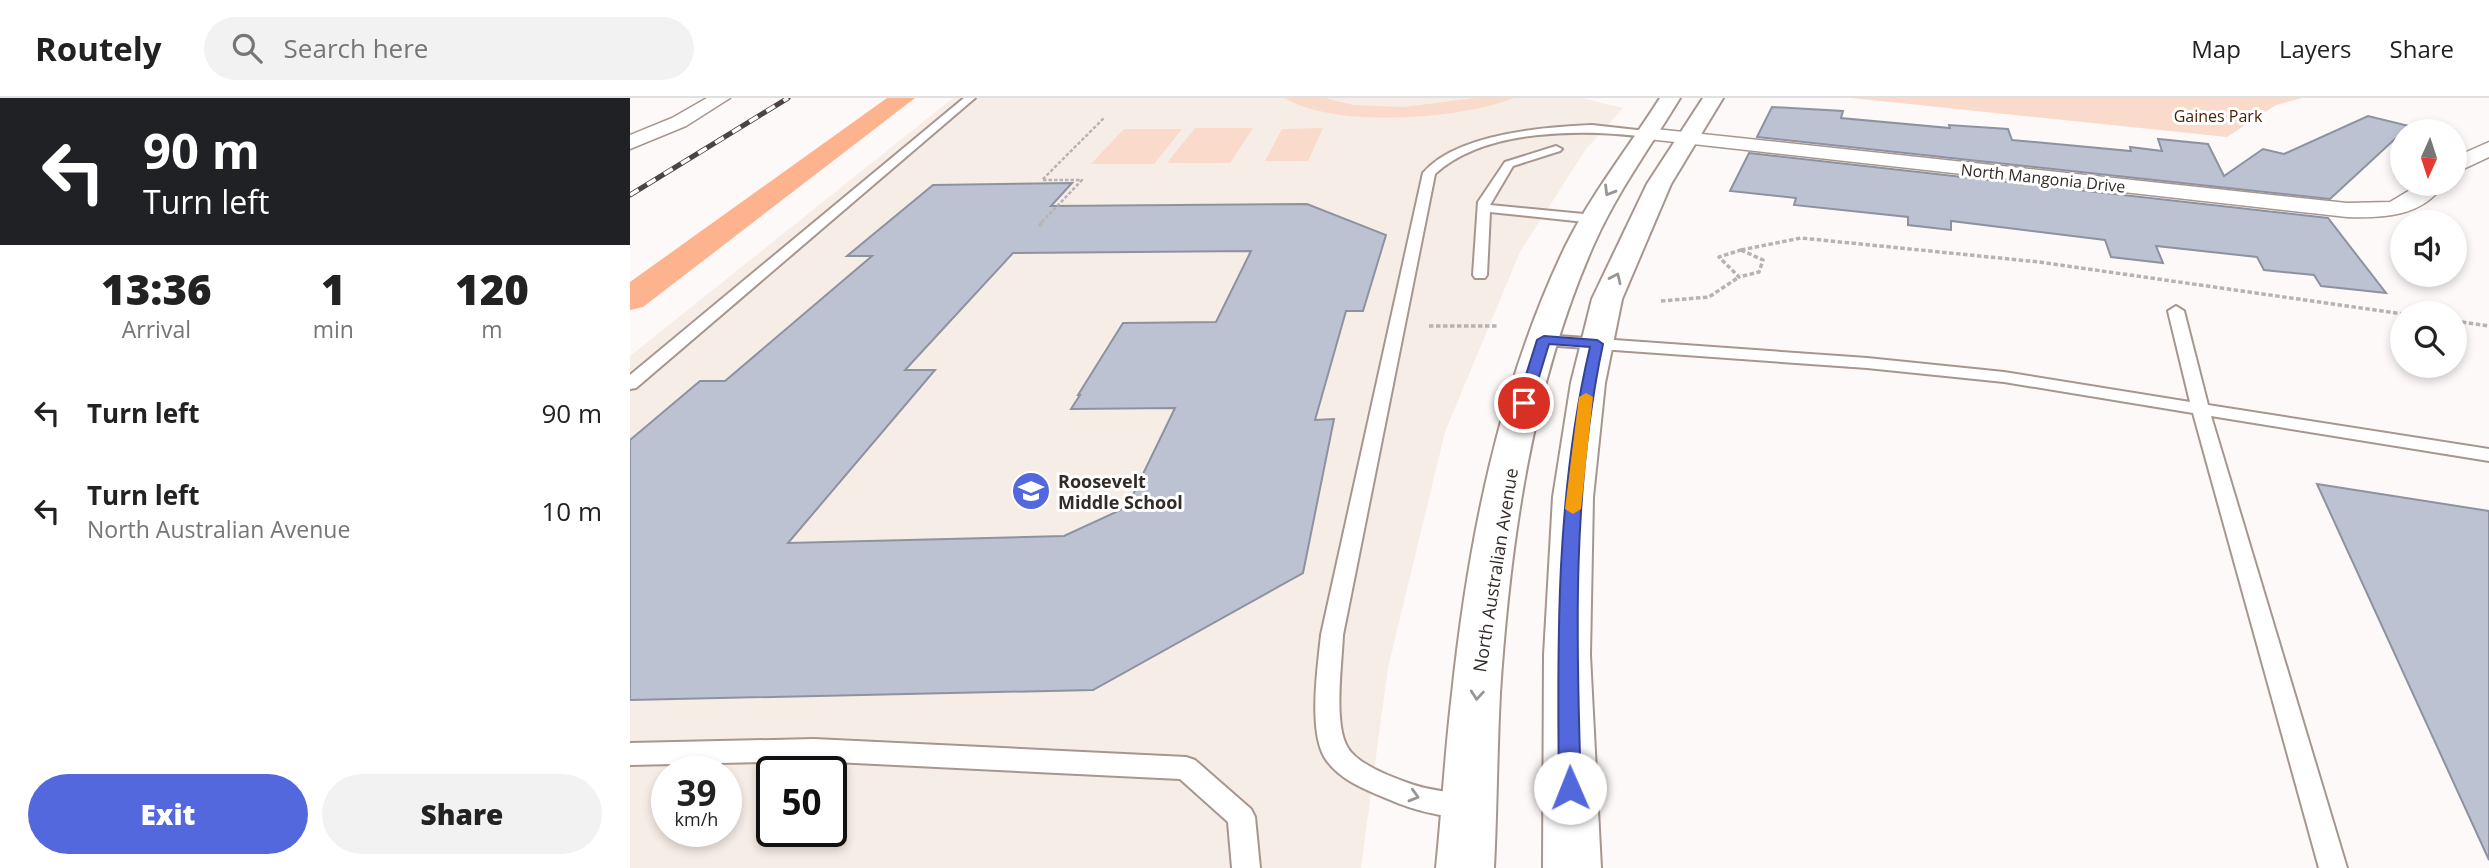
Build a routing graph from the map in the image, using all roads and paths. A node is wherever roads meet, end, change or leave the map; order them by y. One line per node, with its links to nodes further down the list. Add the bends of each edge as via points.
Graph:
1 (721, 98): 8 (street)
2 (970, 98): 28 (lane)
3 (1670, 98): 6 (main road, North Australian Avenue)
4 (1713, 98): 7 (main road)
5 (1104, 118): 15 (path, via 1042,180 1082,180)
6 (1646, 134): 7 (street, North Mangonia Drive); 14 (main road, North Australian Avenue, one-way to 14); 32 (lane, one-way to 32, via 1594,128 1510,138 1458,152 1429,173 1332,635 1326,710 1336,754 1361,775 1413,797)
7 (1689, 139): 12 (street, North Mangonia Drive, via 2347,210 2402,207); 27 (main road, one-way to 7, via 1612,286 1659,184)
8 (630, 144)
9 (2489, 148): 11 (street)
10 (1556, 149): 13 (lane, via 1509,164)
11 (2468, 159)
12 (2420, 196)
13 (1484, 208): 14 (lane); 17 (lane)
14 (1594, 219): 26 (main road, North Australian Avenue)
15 (1039, 226)
16 (1741, 250): 18 (path, via 1719,257); 18 (path, via 1763,260 1759,272); 21 (path, via 1801,238 2039,262)
17 (1479, 275)
18 (1739, 277): 19 (path, via 1709,297)
19 (1661, 301)
20 (2176, 311): 29 (lane)
21 (2390, 312)
22 (2467, 323): 25 (path)
23 (1418, 326): 24 (path)
24 (1499, 326)
25 (2489, 326)
26 (1544, 340): 27 (lane); 32 (main road, North Australian Avenue, one-way to 32, via 1524,403 1499,523 1476,692)
27 (1597, 344): 29 (lane, via 2004,377); 35 (main road, via 1573,496 1567,655)
28 (630, 384)
29 (2201, 408): 30 (lane); 36 (lane)
30 (2489, 455)
31 (630, 754): 33 (lane, via 814,750 1186,768 1241,817)
32 (1470, 807): 34 (main road, North Australian Avenue)
33 (1246, 868)
34 (1465, 868)
35 (1572, 868)
36 (2333, 868)

